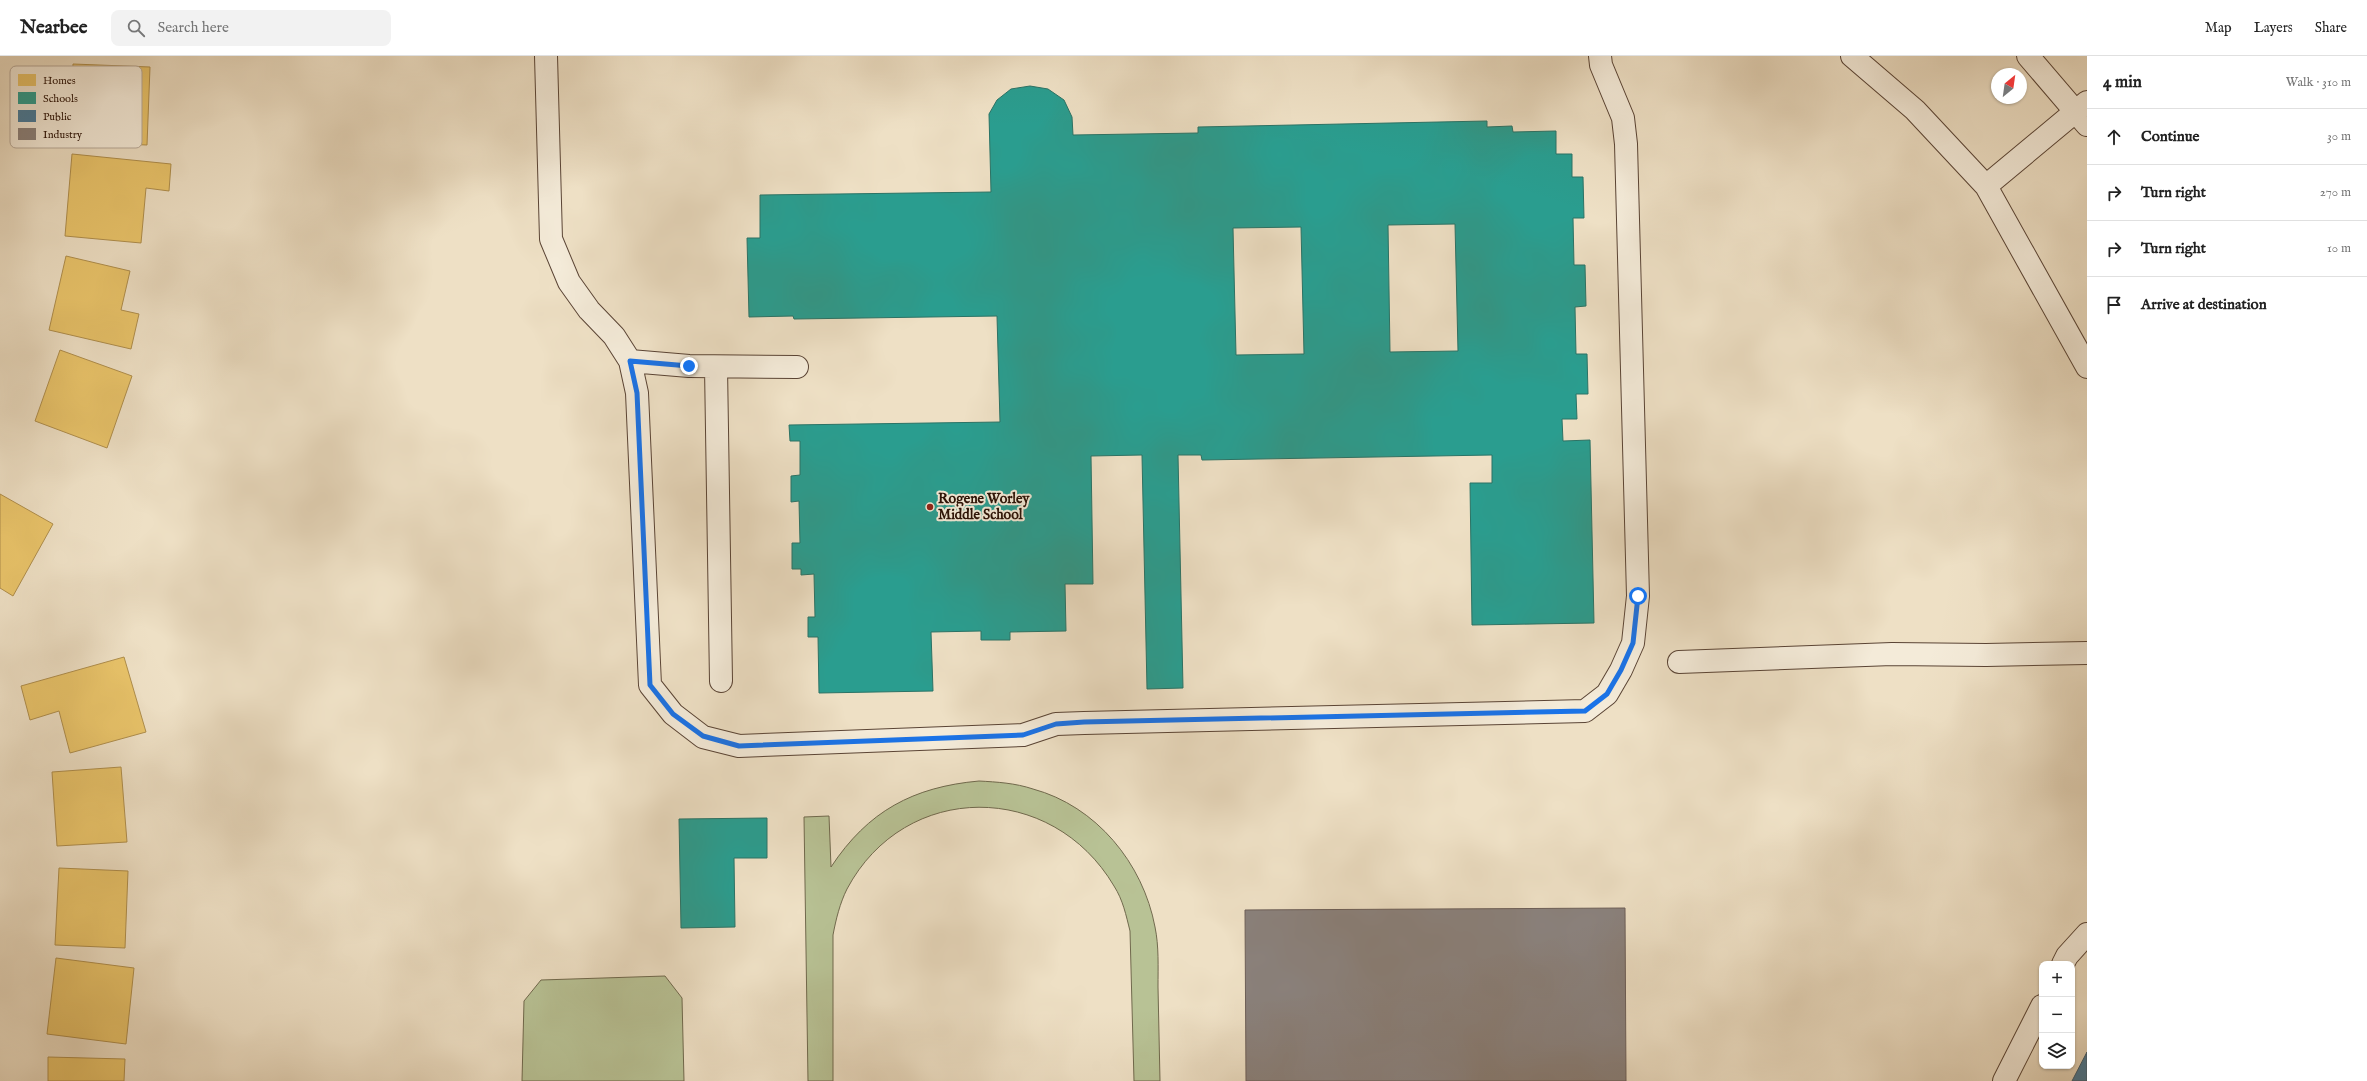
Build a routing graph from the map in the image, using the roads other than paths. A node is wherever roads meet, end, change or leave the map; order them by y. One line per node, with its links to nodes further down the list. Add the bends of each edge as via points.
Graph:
1 (546, 56): 7 (street, via 551,239 569,282 589,310 614,336)
2 (1600, 56): 7 (street, via 1601,65 1623,118 1626,144 1638,596 1633,643 1621,670 1607,694 1585,711 1084,722 1056,724 1023,735 739,746 703,736 673,714 650,685 637,393)
3 (1852, 56): 6 (street, via 1915,110)
4 (2028, 56): 5 (street)
5 (2083, 112): 6 (street)
6 (1986, 186): 9 (street)
7 (630, 361): 8 (street)
8 (716, 367): 10 (street); 13 (street)
9 (2087, 367)
10 (797, 368)
11 (2087, 654): 12 (street, via 1892,654)
12 (1679, 662)
13 (721, 681)
14 (2087, 934): 15 (street)
15 (2064, 961)
16 (2039, 1012): 17 (street)
17 (2004, 1081)

